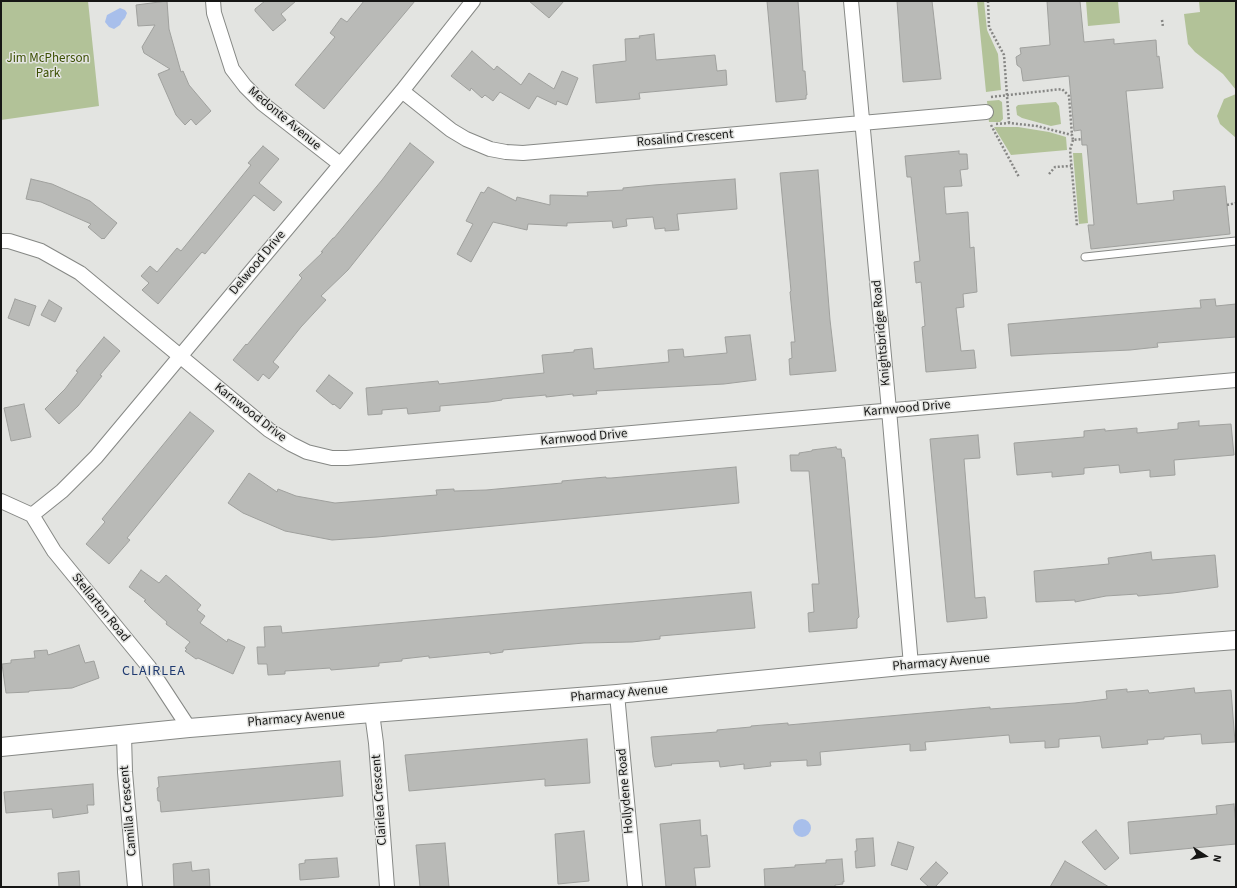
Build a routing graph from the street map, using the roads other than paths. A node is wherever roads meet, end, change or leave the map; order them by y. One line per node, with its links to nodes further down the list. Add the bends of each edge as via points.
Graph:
1 (213, 1): 7 (street, Medonte Avenue, via 214,13 232,69 245,86 263,104)
2 (473, 1): 4 (street, Delwood Drive)
3 (851, 1): 6 (street, Knightsbridge Road)
4 (402, 91): 6 (street, Rosalind Crescent, via 466,139 490,149 506,152 547,152); 7 (street, Delwood Drive)
5 (987, 115): 6 (street, Rosalind Crescent)
6 (863, 123): 13 (street, Knightsbridge Road)
7 (340, 164): 11 (street, Delwood Drive)
8 (1, 241): 11 (street, Karnwood Drive, via 41,251 80,273)
9 (1236, 241): 10 (lane)
10 (1085, 257)
11 (180, 357): 13 (street, Karnwood Drive, via 269,430 307,452 332,458); 15 (street, Delwood Drive, via 96,457 62,491)
12 (1236, 380): 13 (street, Karnwood Drive)
13 (889, 410): 17 (street, Knightsbridge Road)
14 (1, 501): 15 (street)
15 (32, 515): 20 (street, Stellarton Road, via 54,551 149,668)
16 (1236, 640): 17 (street, Pharmacy Avenue)
17 (911, 665): 18 (street, Pharmacy Avenue)
18 (617, 694): 19 (street, Pharmacy Avenue); 25 (street, Hollydene Road)
19 (372, 713): 20 (street, Pharmacy Avenue); 24 (street, Clairlea Crescent)
20 (189, 728): 21 (street, Pharmacy Avenue)
21 (124, 734): 22 (street, Pharmacy Avenue); 23 (street, Camilla Crescent)
22 (1, 747)
23 (135, 887)
24 (387, 887)
25 (634, 887)

